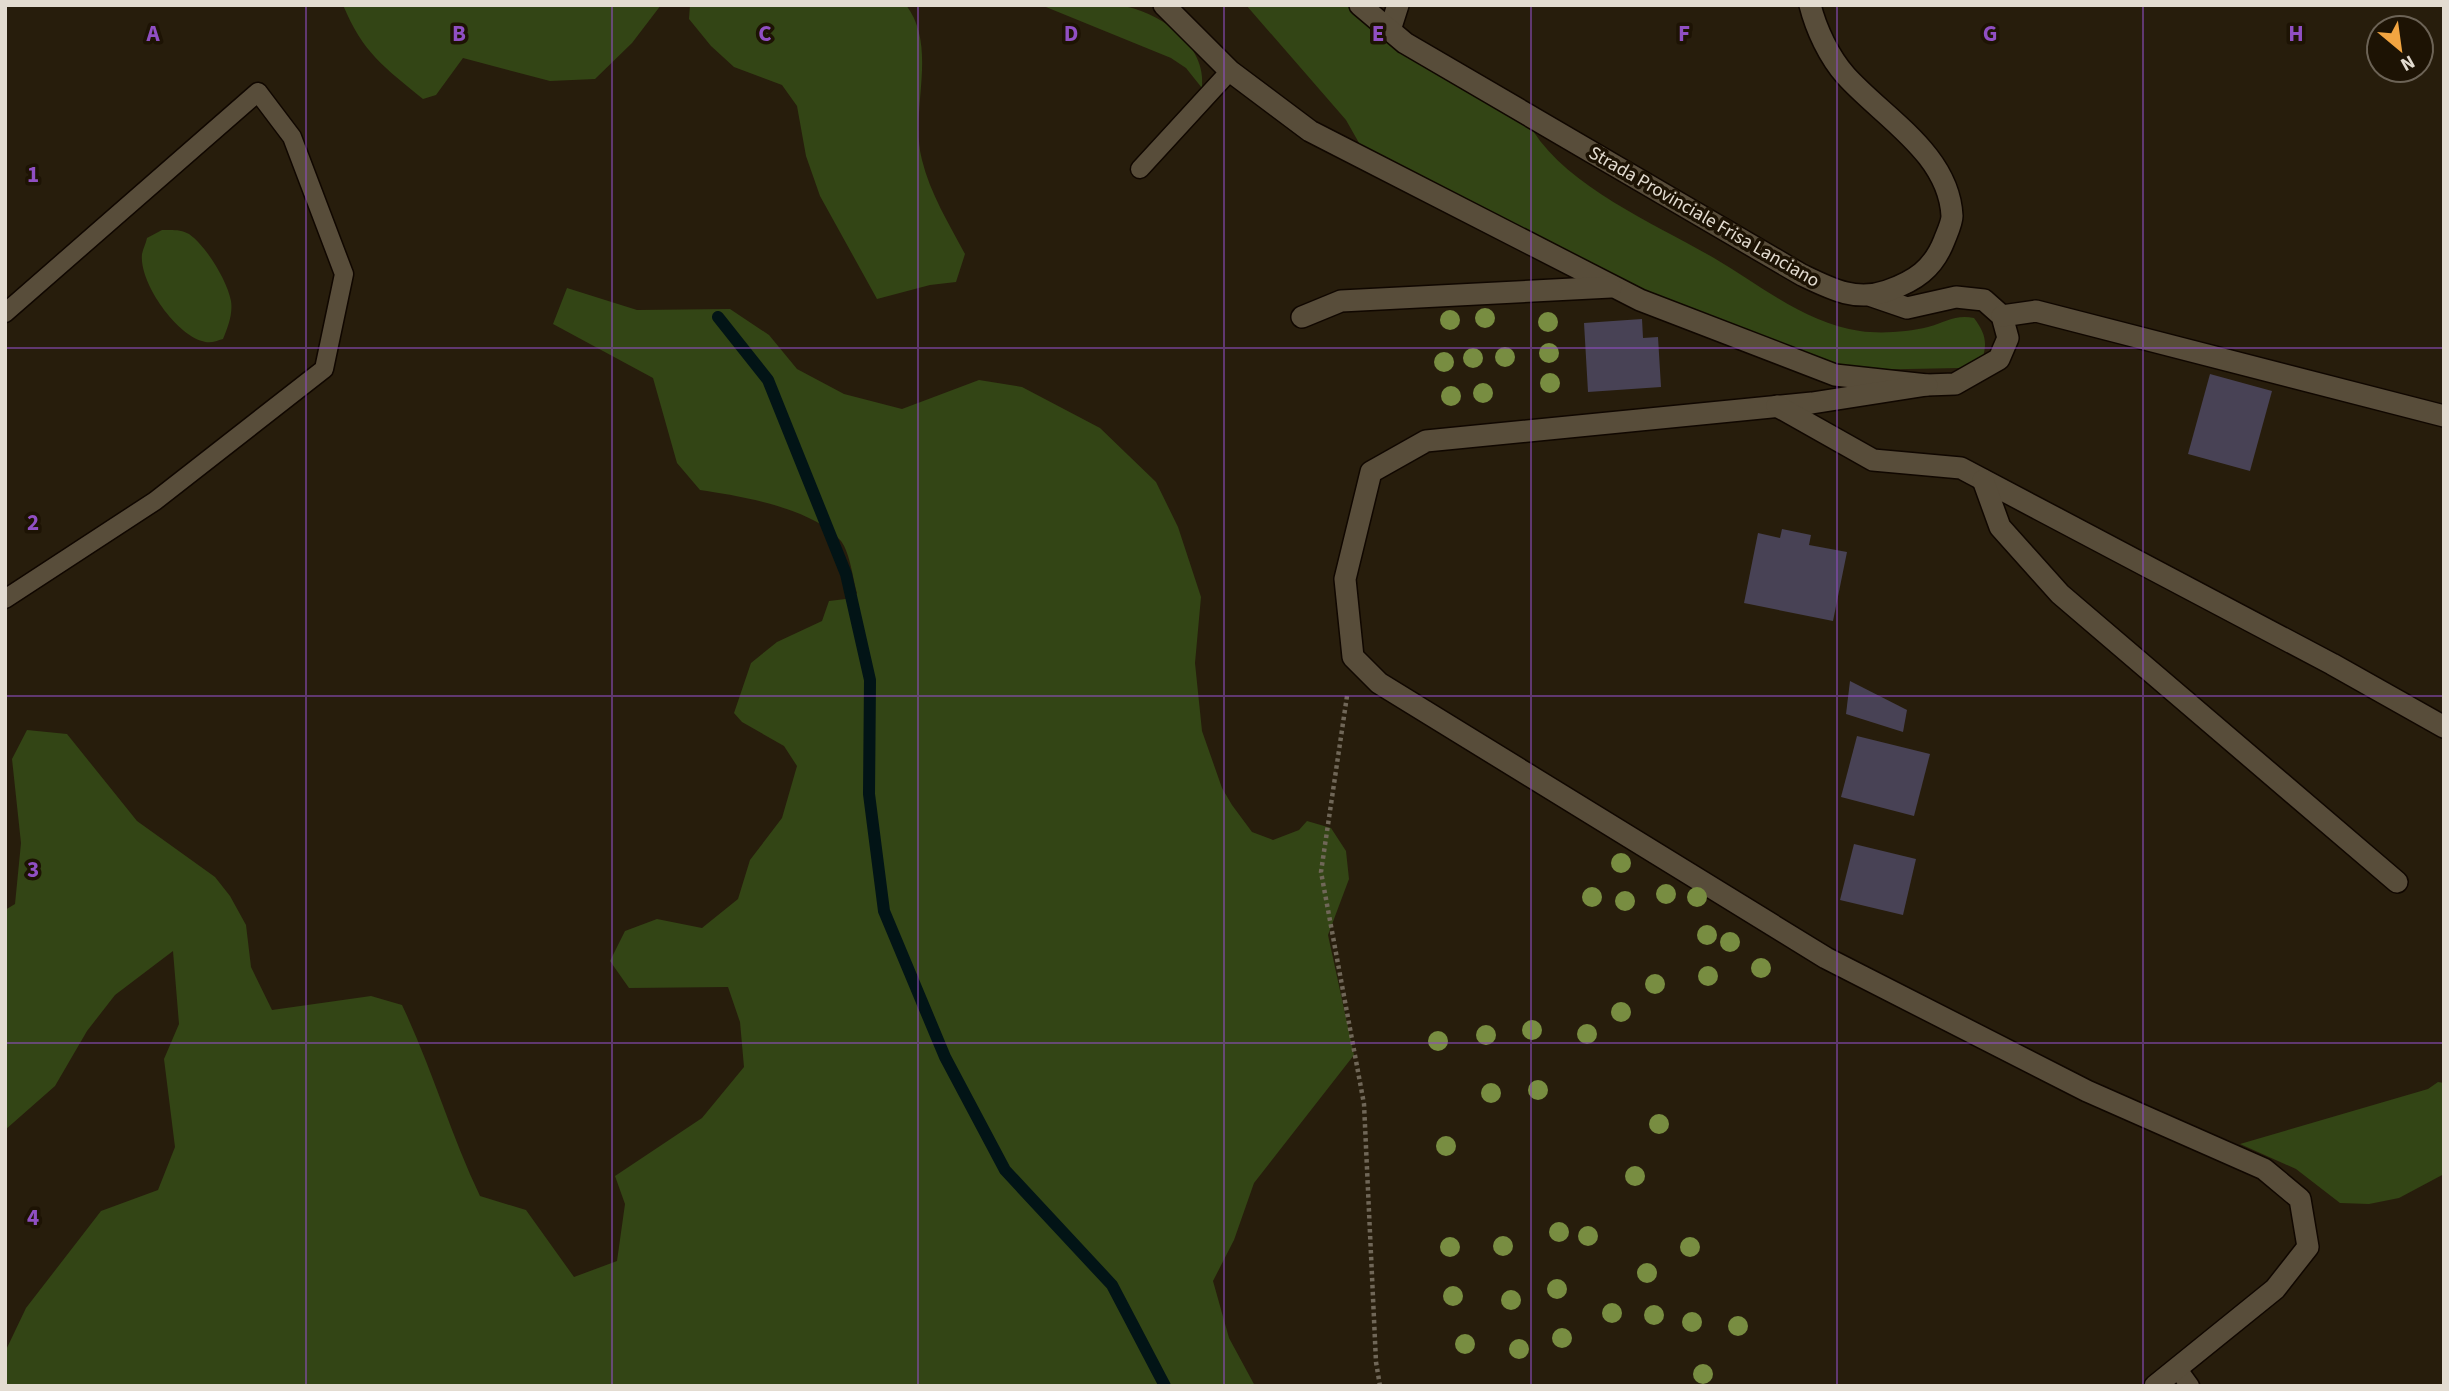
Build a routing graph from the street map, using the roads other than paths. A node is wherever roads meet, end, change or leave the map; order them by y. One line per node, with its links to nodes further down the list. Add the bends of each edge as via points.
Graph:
1 (1164, 5): 6 (street)
2 (1360, 5): 5 (street, Strada Provinciale Frisa Lanciano)
3 (1398, 5): 5 (street)
4 (1810, 5): 9 (street, Strada Provinciale Frisa Lanciano, via 1815,26 1843,73 1926,151 1944,177 1952,218 1937,258 1914,282)
5 (1390, 30): 9 (street, Strada Provinciale Frisa Lanciano, via 1405,43 1802,275 1837,293)
6 (1230, 71): 7 (lane); 8 (street, via 1310,131)
7 (1140, 169)
8 (1614, 286): 12 (street, via 1342,301); 13 (street, via 1835,375)
9 (1872, 296): 11 (street, via 1907,307 1956,297 1984,300)
10 (5, 313): 17 (lane, via 258,92 292,137 344,274 324,369 155,501)
11 (2002, 316): 13 (street, via 2008,338 1999,359 1955,384); 15 (street, via 2036,311)
12 (1302, 317)
13 (1927, 385): 14 (street)
14 (1777, 406): 16 (street, via 1873,460 1961,468); 20 (street, via 1426,441 1371,472 1345,579 1353,657 1379,683 1826,958 2087,1091 2264,1169 2301,1199 2308,1247 2275,1289)
15 (2444, 416)
16 (1983, 480): 18 (street); 19 (street, via 2000,527 2060,594)
17 (5, 600)
18 (2444, 727)
19 (2397, 882)
20 (2177, 1368): 21 (street); 22 (lane)
21 (2155, 1386)
22 (2190, 1386)

